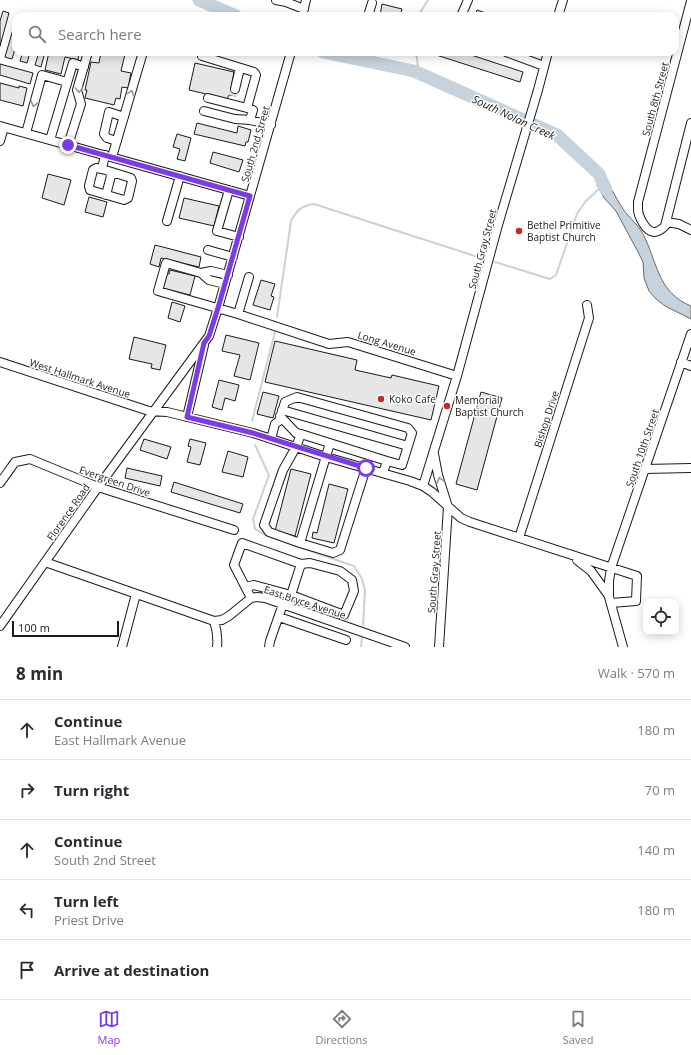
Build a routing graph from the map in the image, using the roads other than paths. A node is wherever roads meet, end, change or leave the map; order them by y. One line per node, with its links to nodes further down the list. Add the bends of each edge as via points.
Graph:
1 (276, 0): 8 (street, via 286,2)
2 (306, 0): 8 (street)
3 (364, 0): 6 (street)
4 (468, 0): 10 (street)
5 (563, 0): 11 (street)
6 (373, 1): 9 (street)
7 (691, 1): 12 (street, South 8th Street)
8 (303, 12)
9 (369, 12)
10 (463, 12)
11 (559, 12)
12 (689, 20): 19 (street, South 8th Street)
13 (87, 56): 22 (street)
14 (142, 56): 29 (street, one-way to 14)
15 (202, 56): 23 (street)
16 (290, 56): 32 (street, South 2nd Street)
17 (517, 56): 21 (street)
18 (547, 56): 21 (street, South Gray Street)
19 (679, 56)
20 (679, 56): 47 (street, South 8th Street, via 638,202 638,210 648,230 659,230)
21 (544, 66): 64 (street, South Gray Street)
22 (84, 67): 24 (street, via 73,64); 38 (street, one-way to 38, via 77,90 81,104)
23 (240, 68): 25 (street); 27 (street, via 256,75)
24 (67, 82): 34 (street, one-way to 34, via 42,75); 35 (street)
25 (233, 96): 26 (street); 27 (street)
26 (208, 98)
27 (247, 108): 30 (street, via 253,110)
28 (204, 111): 30 (street)
29 (124, 117): 37 (street); 37 (street, via 109,112 104,134 107,138)
30 (250, 120): 32 (street)
31 (691, 123): 47 (street)
32 (270, 125): 45 (street, South 2nd Street)
33 (2, 126): 34 (street); 36 (street)
34 (26, 133): 35 (street)
35 (50, 140): 38 (street)
36 (0, 141)
37 (117, 141): 39 (street)
38 (68, 145): 39 (street)
39 (109, 156): 40 (street); 42 (street)
40 (102, 169): 41 (street); 44 (street, via 93,170 89,186 90,190)
41 (112, 172): 44 (street); 44 (street, via 131,178 128,198 124,200)
42 (180, 176): 43 (street); 46 (street)
43 (229, 190): 45 (street); 49 (street, via 217,231)
44 (106, 195)
45 (250, 196): 49 (street, South 2nd Street)
46 (167, 221)
47 (666, 222): 48 (street, via 679,224)
48 (691, 230)
49 (239, 236): 51 (street, South 2nd Street)
50 (208, 250): 51 (street)
51 (233, 257): 53 (street, South 2nd Street)
52 (201, 272): 53 (street, via 211,271); 55 (street, via 209,280); 57 (street, Long Avenue, via 166,263 158,291)
53 (228, 275): 55 (street, South 2nd Street)
54 (249, 278): 58 (street)
55 (225, 284): 57 (street, South 2nd Street)
56 (587, 305): 85 (street, Bishop Drive, via 589,318)
57 (218, 308): 58 (street, Long Avenue); 60 (street, South 2nd Street, via 209,336)
58 (238, 314): 64 (street, Long Avenue, via 329,344 348,342)
59 (691, 334): 62 (street, South 10th Street)
60 (204, 343): 65 (street, South 2nd Street); 67 (street)
61 (0, 362): 65 (street, West Hallmark Avenue)
62 (682, 362): 63 (street); 78 (street, South 10th Street)
63 (691, 366)
64 (457, 376): 73 (street, South Gray Street)
65 (153, 411): 67 (street, West Hallmark Avenue); 82 (street, Florence Road)
66 (281, 413): 68 (street, via 296,433); 69 (street); 71 (street); 71 (street, via 285,402 297,396 408,428 412,433)
67 (187, 417): 69 (street, West Hallmark Avenue)
68 (301, 434): 70 (street); 72 (street)
69 (271, 439): 72 (street, West Hallmark Avenue)
70 (330, 443): 74 (street); 75 (street)
71 (408, 446): 75 (street, via 402,465)
72 (296, 447): 74 (street, West Hallmark Avenue); 86 (street, via 283,470 264,525 269,532)
73 (434, 452): 81 (street, South Gray Street); 83 (street, South Gray Street, one-way to 73)
74 (326, 456): 76 (street, West Hallmark Avenue); 86 (street)
75 (387, 461): 79 (street)
76 (366, 468): 79 (street, West Hallmark Avenue); 86 (street, via 340,550 333,553)
77 (691, 468): 78 (street)
78 (645, 469): 90 (street, South 10th Street)
79 (383, 473): 81 (street, West Hallmark Avenue)
80 (0, 483): 82 (street, Evergreen Drive, via 15,462 30,460)
81 (423, 486): 83 (street, West Hallmark Avenue)
82 (98, 487): 84 (street, Evergreen Drive); 88 (street, Florence Road)
83 (448, 507): 85 (street, West Hallmark Avenue, via 470,522); 107 (street, South Gray Street)
84 (234, 530)
85 (519, 538): 87 (street, West Hallmark Avenue)
86 (300, 543)
87 (566, 554): 90 (street); 95 (street, via 591,571)
88 (45, 562): 92 (street); 101 (street, Florence Road)
89 (301, 564): 91 (street, via 242,543 234,565); 93 (street); 97 (street, via 310,563 340,572 352,580 354,591)
90 (611, 568): 95 (street, South 10th Street); 95 (street, via 637,576 637,582 636,601)
91 (246, 587): 93 (street, via 254,585); 94 (street)
92 (136, 594): 99 (street); 103 (street)
93 (291, 595): 96 (street); 97 (street)
94 (251, 598): 96 (street, East Bryce Avenue, via 265,598); 99 (street, East Bryce Avenue, via 229,616)
95 (610, 600): 108 (street)
96 (285, 605): 98 (street); 100 (street, East Bryce Avenue)
97 (344, 615): 100 (street)
98 (278, 617): 102 (street); 105 (street)
99 (214, 621): 104 (street)
100 (342, 625): 102 (street); 106 (street, East Bryce Avenue)
101 (0, 626)
102 (346, 643)
103 (122, 647)
104 (217, 647)
105 (269, 647)
106 (405, 647)
107 (440, 647)
108 (623, 647)

